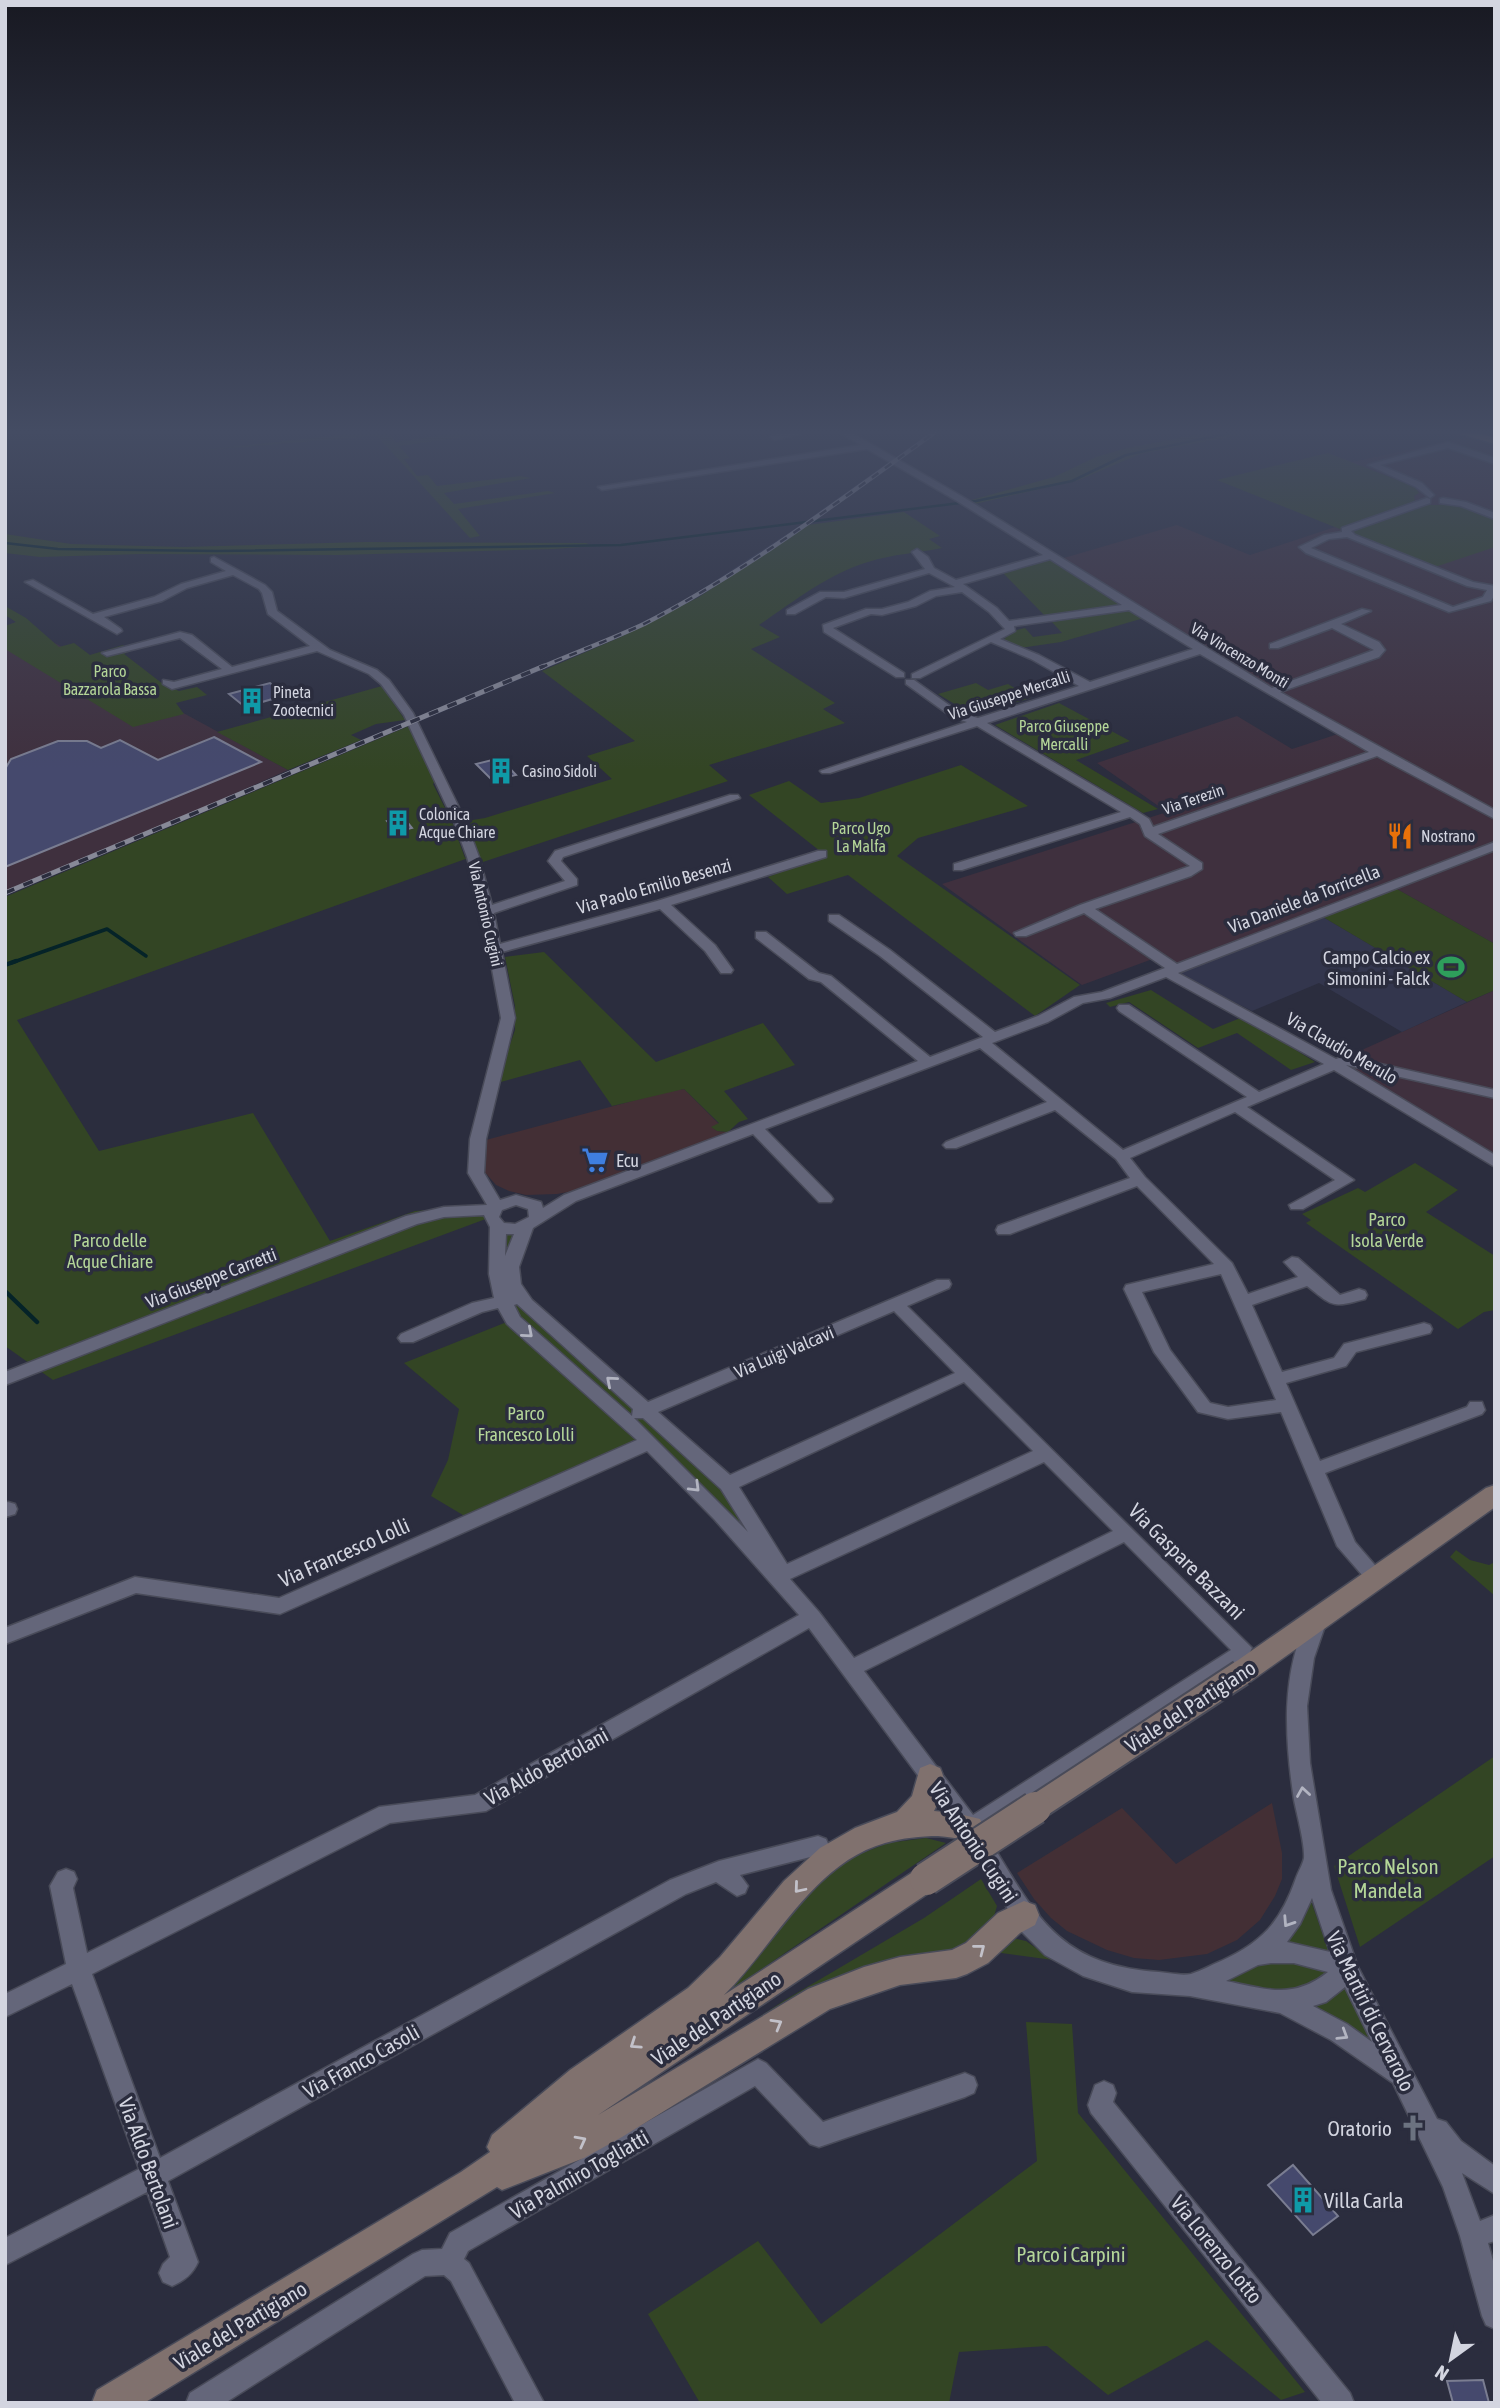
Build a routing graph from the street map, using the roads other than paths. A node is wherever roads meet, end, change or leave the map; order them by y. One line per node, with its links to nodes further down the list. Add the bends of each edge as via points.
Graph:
1 (1034, 545): 5 (street, Via Vincenzo Monti)
2 (1308, 545): 11 (street, via 1304,547 1309,551 1453,610 1487,599)
3 (1374, 545): 11 (street, via 1470,584)
4 (917, 552): 7 (street)
5 (1051, 556): 10 (street); 12 (street, Via Vincenzo Monti)
6 (215, 560): 8 (street, Via Antonio Cugini)
7 (930, 570): 10 (street); 14 (street, via 844,595 824,594)
8 (235, 572): 15 (street); 21 (street, Via Antonio Cugini, via 262,587 272,612)
9 (30, 582): 15 (street)
10 (959, 586): 16 (street); 25 (street, via 827,627 900,675 898,679)
11 (1494, 589)
12 (1133, 606): 16 (street); 22 (street, Via Vincenzo Monti)
13 (1366, 611): 17 (street)
14 (791, 612)
15 (96, 616): 18 (street)
16 (1007, 624): 19 (street, via 1011,629)
17 (1332, 624): 20 (street); 28 (street, via 1380,650)
18 (117, 631)
19 (992, 639): 25 (street); 27 (street)
20 (1274, 646)
21 (318, 648): 24 (street); 41 (street, Via Antonio Cugini, via 380,677 409,715 460,822)
22 (1201, 650): 27 (street, Via Giuseppe Mercalli); 28 (street, Via Vincenzo Monti)
23 (107, 653): 24 (street, via 180,635)
24 (230, 671): 26 (street, via 172,686)
25 (913, 679): 29 (street, via 956,715)
26 (167, 682)
27 (1088, 687): 29 (street, Via Giuseppe Mercalli)
28 (1271, 692): 30 (street, Via Vincenzo Monti)
29 (978, 722): 31 (street, Via Giuseppe Mercalli); 33 (street)
30 (1379, 752): 34 (street, Via Vincenzo Monti); 35 (street, Via Terezin)
31 (826, 771)
32 (734, 798): 41 (street, via 559,854 554,861 573,882)
33 (1131, 813): 35 (street, via 1145,822); 38 (street)
34 (1495, 815)
35 (1149, 833): 40 (street, Via Terezin, via 1198,866)
36 (1495, 846): 47 (street, Via Daniele da Torricella)
37 (822, 854): 39 (street, Via Paolo Emilio Besenzi)
38 (958, 867)
39 (662, 904): 45 (street, Via Paolo Emilio Besenzi); 46 (street, via 710,948)
40 (1085, 908): 43 (street, Via Terezin); 47 (street)
41 (487, 911): 45 (street, Via Antonio Cugini)
42 (834, 918): 49 (street, via 885,953)
43 (1021, 933)
44 (761, 934): 50 (street)
45 (495, 950): 61 (street, Via Antonio Cugini, via 508,1018 478,1139 476,1172)
46 (726, 970)
47 (1172, 970): 49 (street, Via Daniele da Torricella, via 1079,1000); 51 (street, Via Claudio Merulo)
48 (1124, 1008): 53 (street)
49 (987, 1040): 50 (street, Via Daniele da Torricella); 54 (street)
50 (928, 1062): 56 (street, Via Daniele da Torricella)
51 (1333, 1063): 52 (street, via 1353,1060); 53 (street); 59 (street, Via Claudio Merulo)
52 (1495, 1094)
53 (1257, 1097): 55 (street)
54 (1056, 1104): 57 (street); 58 (street)
55 (1237, 1107): 58 (street); 63 (street, via 1346,1180)
56 (755, 1128): 62 (street); 64 (street, Via Daniele da Torricella)
57 (951, 1145)
58 (1121, 1156): 60 (street)
59 (1495, 1162)
60 (1140, 1180): 66 (street); 68 (street)
61 (485, 1185): 64 (street); 65 (street, Via Antonio Cugini)
62 (825, 1199)
63 (1297, 1205)
64 (528, 1212): 65 (street); 65 (street, via 511,1230); 72 (street, via 510,1276)
65 (495, 1216): 73 (street, Via Antonio Cugini, via 496,1285); 79 (street, Via Giuseppe Carretti, via 432,1215 412,1220)
66 (1004, 1230)
67 (1292, 1262): 69 (street)
68 (1226, 1267): 74 (street); 81 (street, via 1132,1289 1163,1352 1204,1408 1228,1413)
69 (1309, 1279): 71 (street, via 1337,1301); 74 (street)
70 (943, 1284): 75 (street, Via Luigi Valcavi)
71 (1359, 1295)
72 (521, 1298): 73 (street); 83 (street, Via Antonio Cugini, one-way to 72)
73 (502, 1302): 77 (street, via 478,1307); 84 (street, Via Antonio Cugini, one-way to 84, via 513,1320)
74 (1243, 1302): 80 (street)
75 (897, 1305): 78 (street, Via Gaspare Bazzani); 83 (street, Via Luigi Valcavi)
76 (1424, 1329): 80 (street, via 1350,1348 1340,1362)
77 (407, 1338)
78 (967, 1374): 86 (street, Via Gaspare Bazzani); 88 (street)
79 (5, 1378)
80 (1276, 1380): 81 (street)
81 (1287, 1405): 87 (street)
82 (1476, 1406): 87 (street)
83 (646, 1410): 84 (street, Via Luigi Valcavi); 88 (street, Via Antonio Cugini)
84 (624, 1419): 85 (street, Via Antonio Cugini)
85 (650, 1443): 93 (street, Via Antonio Cugini, one-way to 93, via 721,1514); 95 (street, Via Francesco Lolli, via 280,1606 135,1585)
86 (1046, 1454): 90 (street, Via Gaspare Bazzani); 91 (street)
87 (1315, 1470): 92 (street, via 1347,1546)
88 (728, 1484): 91 (street, Via Antonio Cugini)
89 (1495, 1494): 92 (main road)
90 (1126, 1533): 96 (street); 99 (street, Via Gaspare Bazzani, via 1242,1648 1238,1656)
91 (785, 1573): 93 (street, Via Antonio Cugini)
92 (1376, 1578): 94 (main road)
93 (812, 1617): 96 (street, Via Antonio Cugini); 105 (street, Via Aldo Bertolani, via 478,1804 387,1814)
94 (1315, 1623): 101 (street, Via Martiri di Cervarolo, one-way to 94, via 1299,1763 1297,1706); 116 (main road, Viale del Partigiano, bridge)
95 (5, 1636)
96 (852, 1668): 97 (street, Via Antonio Cugini)
97 (930, 1776): 98 (main road, via 921,1810); 99 (street, Via Antonio Cugini)
98 (897, 1828): 99 (main road, via 937,1822); 117 (main road, one-way to 117, via 838,1852 808,1877 713,1985 578,2083)
99 (970, 1828): 103 (street, Via Antonio Cugini)
100 (818, 1846): 114 (street, Via Franco Casoli, via 728,1879 678,1887)
101 (1314, 1859): 104 (street, Via Antonio Cugini, one-way to 104, via 1292,1917 1277,1938); 106 (street, Via Martiri di Cervarolo, via 1329,1924)
102 (66, 1879): 105 (street, Via Aldo Bertolani, via 61,1886)
103 (1024, 1915): 107 (street, Via Antonio Cugini, via 1054,1948 1091,1968 1132,1981); 116 (main road, one-way to 103, via 572,2146 819,2000 900,1971 966,1960)
104 (1255, 1956): 106 (street, Via Antonio Cugini, via 1299,1952); 107 (street, Via Antonio Cugini)
105 (79, 1970): 109 (street, Via Aldo Bertolani); 114 (street, Via Aldo Bertolani)
106 (1348, 1970): 108 (street, Via Antonio Cugini, via 1318,1994); 110 (street, Via Martiri di Cervarolo)
107 (1191, 1986): 108 (street, Via Antonio Cugini)
108 (1283, 2003): 110 (street, Via Antonio Cugini, one-way to 110, via 1339,2032)
109 (5, 2006)
110 (1401, 2076): 113 (street, Via Martiri di Cervarolo)
111 (965, 2085): 120 (street, Via Palmiro Togliatti, via 818,2135 758,2071 459,2242)
112 (1104, 2093): 126 (street, Via Lorenzo Lotto, via 1100,2105)
113 (1421, 2112): 115 (street, via 1452,2150); 118 (street, Via Martiri di Cervarolo, via 1454,2183)
114 (154, 2175): 119 (street, Via Franco Casoli); 121 (street, Via Aldo Bertolani, via 185,2262)
115 (1495, 2182)
116 (472, 2184): 117 (main road, Viale del Partigiano)
117 (438, 2205): 123 (main road, Viale del Partigiano)
118 (1484, 2232): 122 (street, Via Martiri di Cervarolo)
119 (5, 2252)
120 (449, 2262): 124 (street, via 422,2263); 125 (street, via 460,2272)
121 (172, 2273)
122 (1495, 2316)
123 (110, 2403)
124 (200, 2403)
125 (530, 2403)
126 (1340, 2403)

